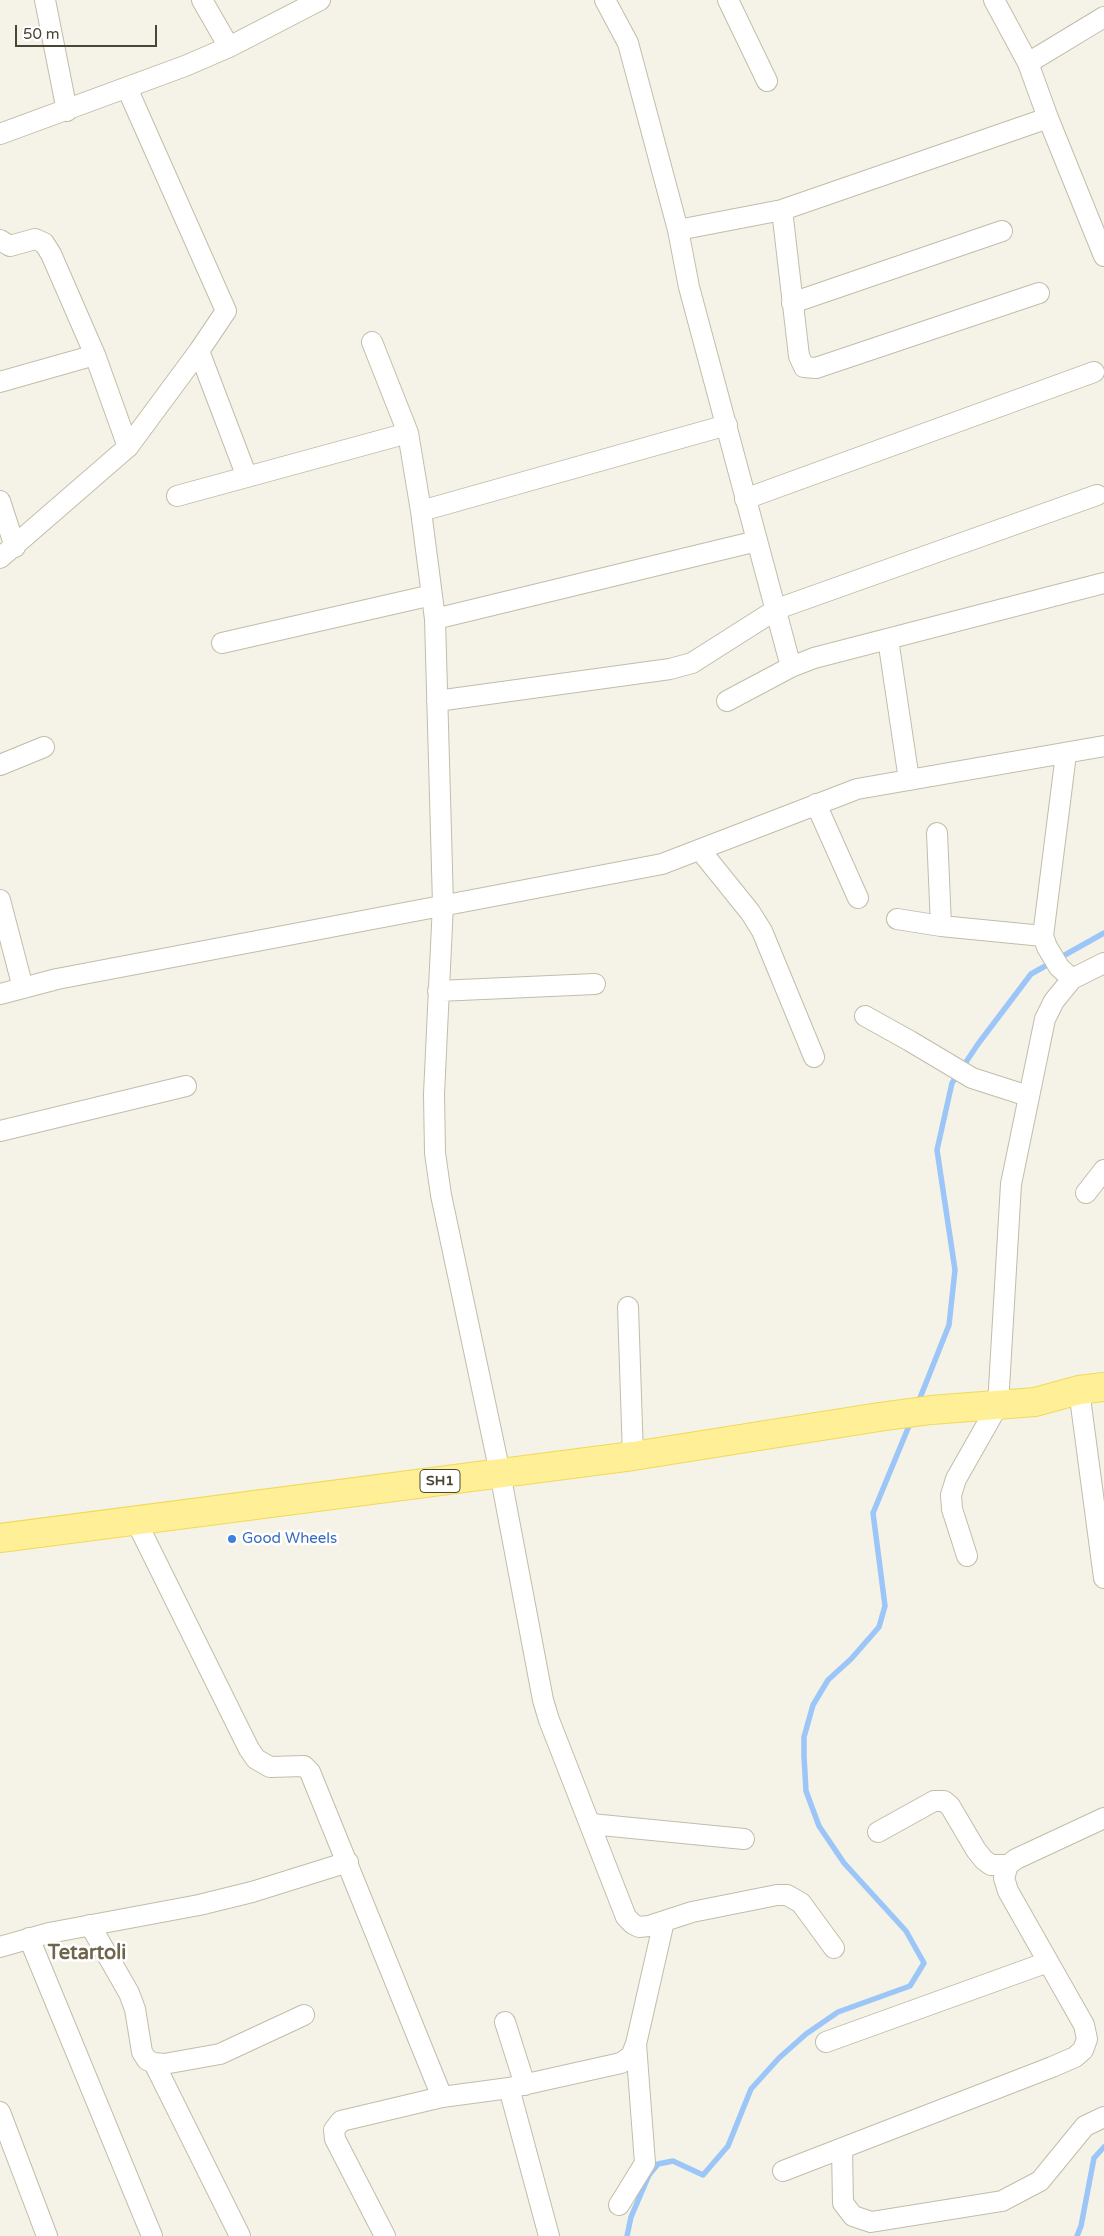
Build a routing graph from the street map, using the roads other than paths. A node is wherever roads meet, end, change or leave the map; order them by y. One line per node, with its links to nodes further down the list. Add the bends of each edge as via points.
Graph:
1 (45, 0): 12 (street)
2 (202, 0): 8 (street)
3 (320, 0): 8 (street)
4 (605, 0): 16 (street, via 628,43)
5 (728, 0): 10 (street)
6 (994, 0): 9 (street)
7 (1104, 18): 9 (street)
8 (229, 47): 11 (street)
9 (1028, 63): 13 (street)
10 (767, 81)
11 (127, 88): 12 (street); 23 (street, via 226,311)
12 (67, 111): 14 (street)
13 (1048, 118): 15 (street); 19 (street)
14 (0, 134)
15 (782, 210): 16 (street); 21 (street)
16 (678, 230): 27 (street, via 689,287)
17 (1002, 231): 21 (street)
18 (0, 240): 24 (street, via 10,246 35,239 44,243)
19 (1104, 256)
20 (1039, 293): 21 (street, via 816,368 804,366 798,356)
21 (792, 303)
22 (372, 342): 28 (street)
23 (199, 351): 29 (street); 30 (street)
24 (95, 355): 26 (street); 29 (street)
25 (1094, 372): 33 (street)
26 (0, 382)
27 (727, 424): 33 (street); 35 (street)
28 (408, 433): 30 (street); 35 (street)
29 (128, 447): 37 (street)
30 (247, 477): 32 (street)
31 (1097, 495): 40 (street)
32 (177, 496)
33 (745, 499): 36 (street)
34 (0, 501): 37 (street)
35 (421, 511): 39 (street)
36 (757, 540): 40 (street); 41 (street)
37 (8, 553)
38 (1104, 583): 42 (street)
39 (432, 595): 41 (street); 43 (street)
40 (777, 609): 44 (street); 45 (street, via 698,659 670,669)
41 (434, 619): 45 (street)
42 (888, 639): 44 (street); 51 (street)
43 (222, 644)
44 (791, 667): 46 (street)
45 (437, 701): 57 (street)
46 (727, 701)
47 (1104, 746): 49 (street)
48 (44, 747): 50 (street)
49 (1066, 754): 51 (street); 60 (street)
50 (0, 765)
51 (909, 780): 52 (street, via 858,789)
52 (816, 804): 54 (street); 55 (street)
53 (937, 833): 59 (street)
54 (700, 850): 57 (street, via 662,864); 68 (street, via 762,931)
55 (858, 898)
56 (0, 900): 64 (street)
57 (443, 904): 64 (street); 65 (street)
58 (897, 919): 59 (street)
59 (941, 926): 60 (street)
60 (1045, 942): 62 (street)
61 (1104, 963): 62 (street)
62 (1066, 973): 70 (street, via 1046,1019)
63 (595, 984): 65 (street)
64 (23, 988): 66 (street)
65 (438, 991): 78 (street, via 435,1153)
66 (0, 994)
67 (866, 1016): 70 (street, via 972,1078)
68 (814, 1057)
69 (186, 1086): 71 (street)
70 (1028, 1096): 76 (street, via 1011,1184)
71 (0, 1131)
72 (1104, 1170): 73 (street)
73 (1086, 1193)
74 (628, 1306): 77 (street)
75 (1092, 1397): 76 (main road); 82 (street)
76 (998, 1406): 77 (main road, SH1, via 879,1417); 81 (street, via 956,1479 951,1495 952,1509)
77 (633, 1456): 78 (main road, SH1)
78 (500, 1473): 79 (main road, SH1); 84 (street, via 543,1700)
79 (136, 1521): 80 (main road, SH1); 87 (street, via 249,1749 256,1759 270,1767 304,1766 310,1772)
80 (0, 1538)
81 (967, 1556)
82 (1104, 1578)
83 (1104, 1818): 88 (street)
84 (591, 1824): 86 (street); 89 (street, via 626,1917 639,1927)
85 (878, 1832): 88 (street, via 934,1801 944,1801 984,1860 991,1865)
86 (744, 1839)
87 (348, 1862): 90 (street, via 252,1892); 101 (street)
88 (1008, 1865): 94 (street, via 1004,1878 1008,1891)
89 (664, 1921): 93 (street, via 692,1912 787,1895 801,1903); 98 (street)
90 (90, 1925): 91 (street); 99 (street, via 129,1993 142,2052 147,2060)
91 (29, 1938): 92 (street); 109 (street)
92 (0, 1947)
93 (834, 1948)
94 (1048, 1962): 97 (street); 104 (street, via 1084,2025 1087,2038 1083,2050 1052,2067)
95 (304, 2015): 99 (street, via 220,2054)
96 (505, 2022): 100 (street)
97 (826, 2042)
98 (636, 2044): 100 (street, via 630,2056 620,2063); 106 (street, via 644,2163)
99 (154, 2063): 110 (street)
100 (517, 2087): 101 (street); 107 (street)
101 (442, 2097): 111 (street, via 341,2121 334,2130 335,2139)
102 (0, 2112): 108 (street)
103 (1104, 2117): 104 (street, via 1085,2126 1040,2180 1002,2201 871,2222 853,2216 843,2203)
104 (842, 2148): 105 (street)
105 (783, 2171)
106 (619, 2205)
107 (543, 2234)
108 (47, 2236)
109 (152, 2236)
110 (240, 2236)
111 (385, 2236)

